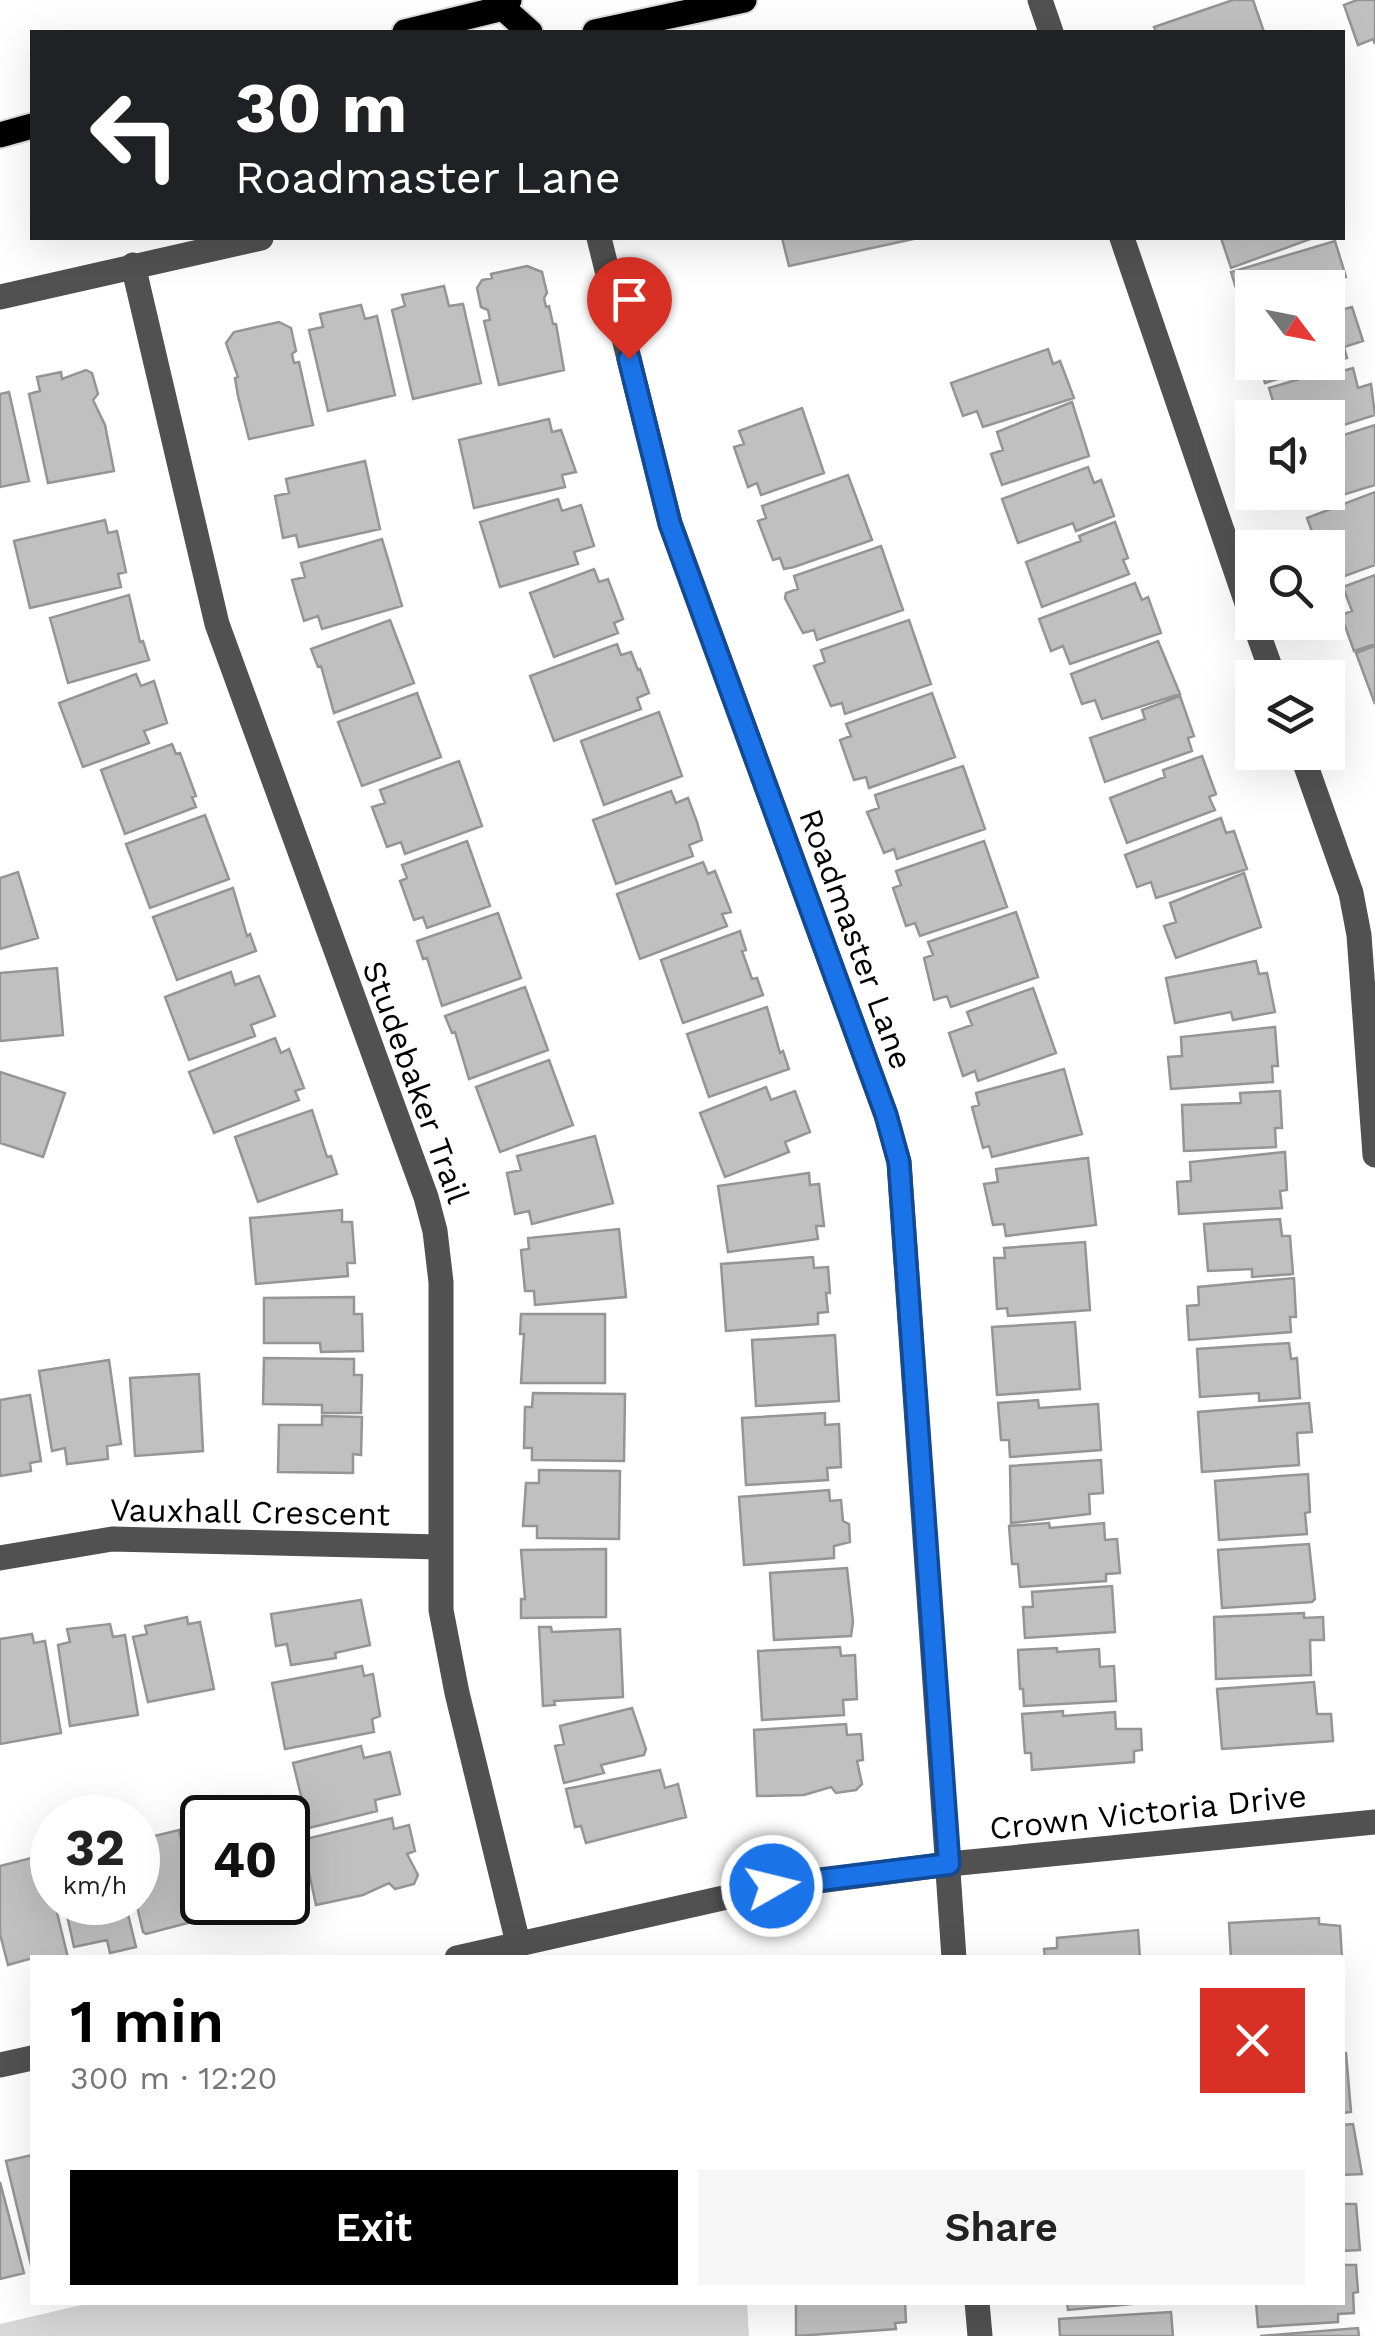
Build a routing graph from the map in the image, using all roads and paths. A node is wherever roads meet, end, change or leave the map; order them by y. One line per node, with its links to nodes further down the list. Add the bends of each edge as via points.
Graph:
1 (744, 0): 6 (main road)
2 (1040, 0): 7 (street)
3 (507, 4): 4 (main road); 5 (main road)
4 (412, 30)
5 (528, 30)
6 (604, 30)
7 (1050, 30)
8 (30, 127): 9 (main road)
9 (0, 135)
10 (252, 240): 13 (street)
11 (599, 240): 21 (street, Roadmaster Lane, via 670,524 899,1162)
12 (1123, 240): 15 (street)
13 (133, 265): 14 (street); 18 (street, Studebaker Trail, via 216,624 435,1231 441,1282)
14 (0, 297)
15 (1235, 568)
16 (1306, 770): 17 (street, via 1360,935)
17 (1375, 1155)
18 (440, 1548): 19 (street, Vauxhall Crescent, via 112,1538); 22 (street, Studebaker Trail, via 448,1652)
19 (0, 1558)
20 (1375, 1822): 21 (street, Crown Victoria Drive)
21 (949, 1864): 22 (street, Crown Victoria Drive, via 772,1886); 24 (street, Roadmaster Lane)
22 (518, 1943): 23 (street, Crown Victoria Drive)
23 (469, 1955)
24 (954, 1955)
25 (30, 2058): 26 (street)
26 (0, 2066)
27 (977, 2305): 28 (street)
28 (980, 2336)

